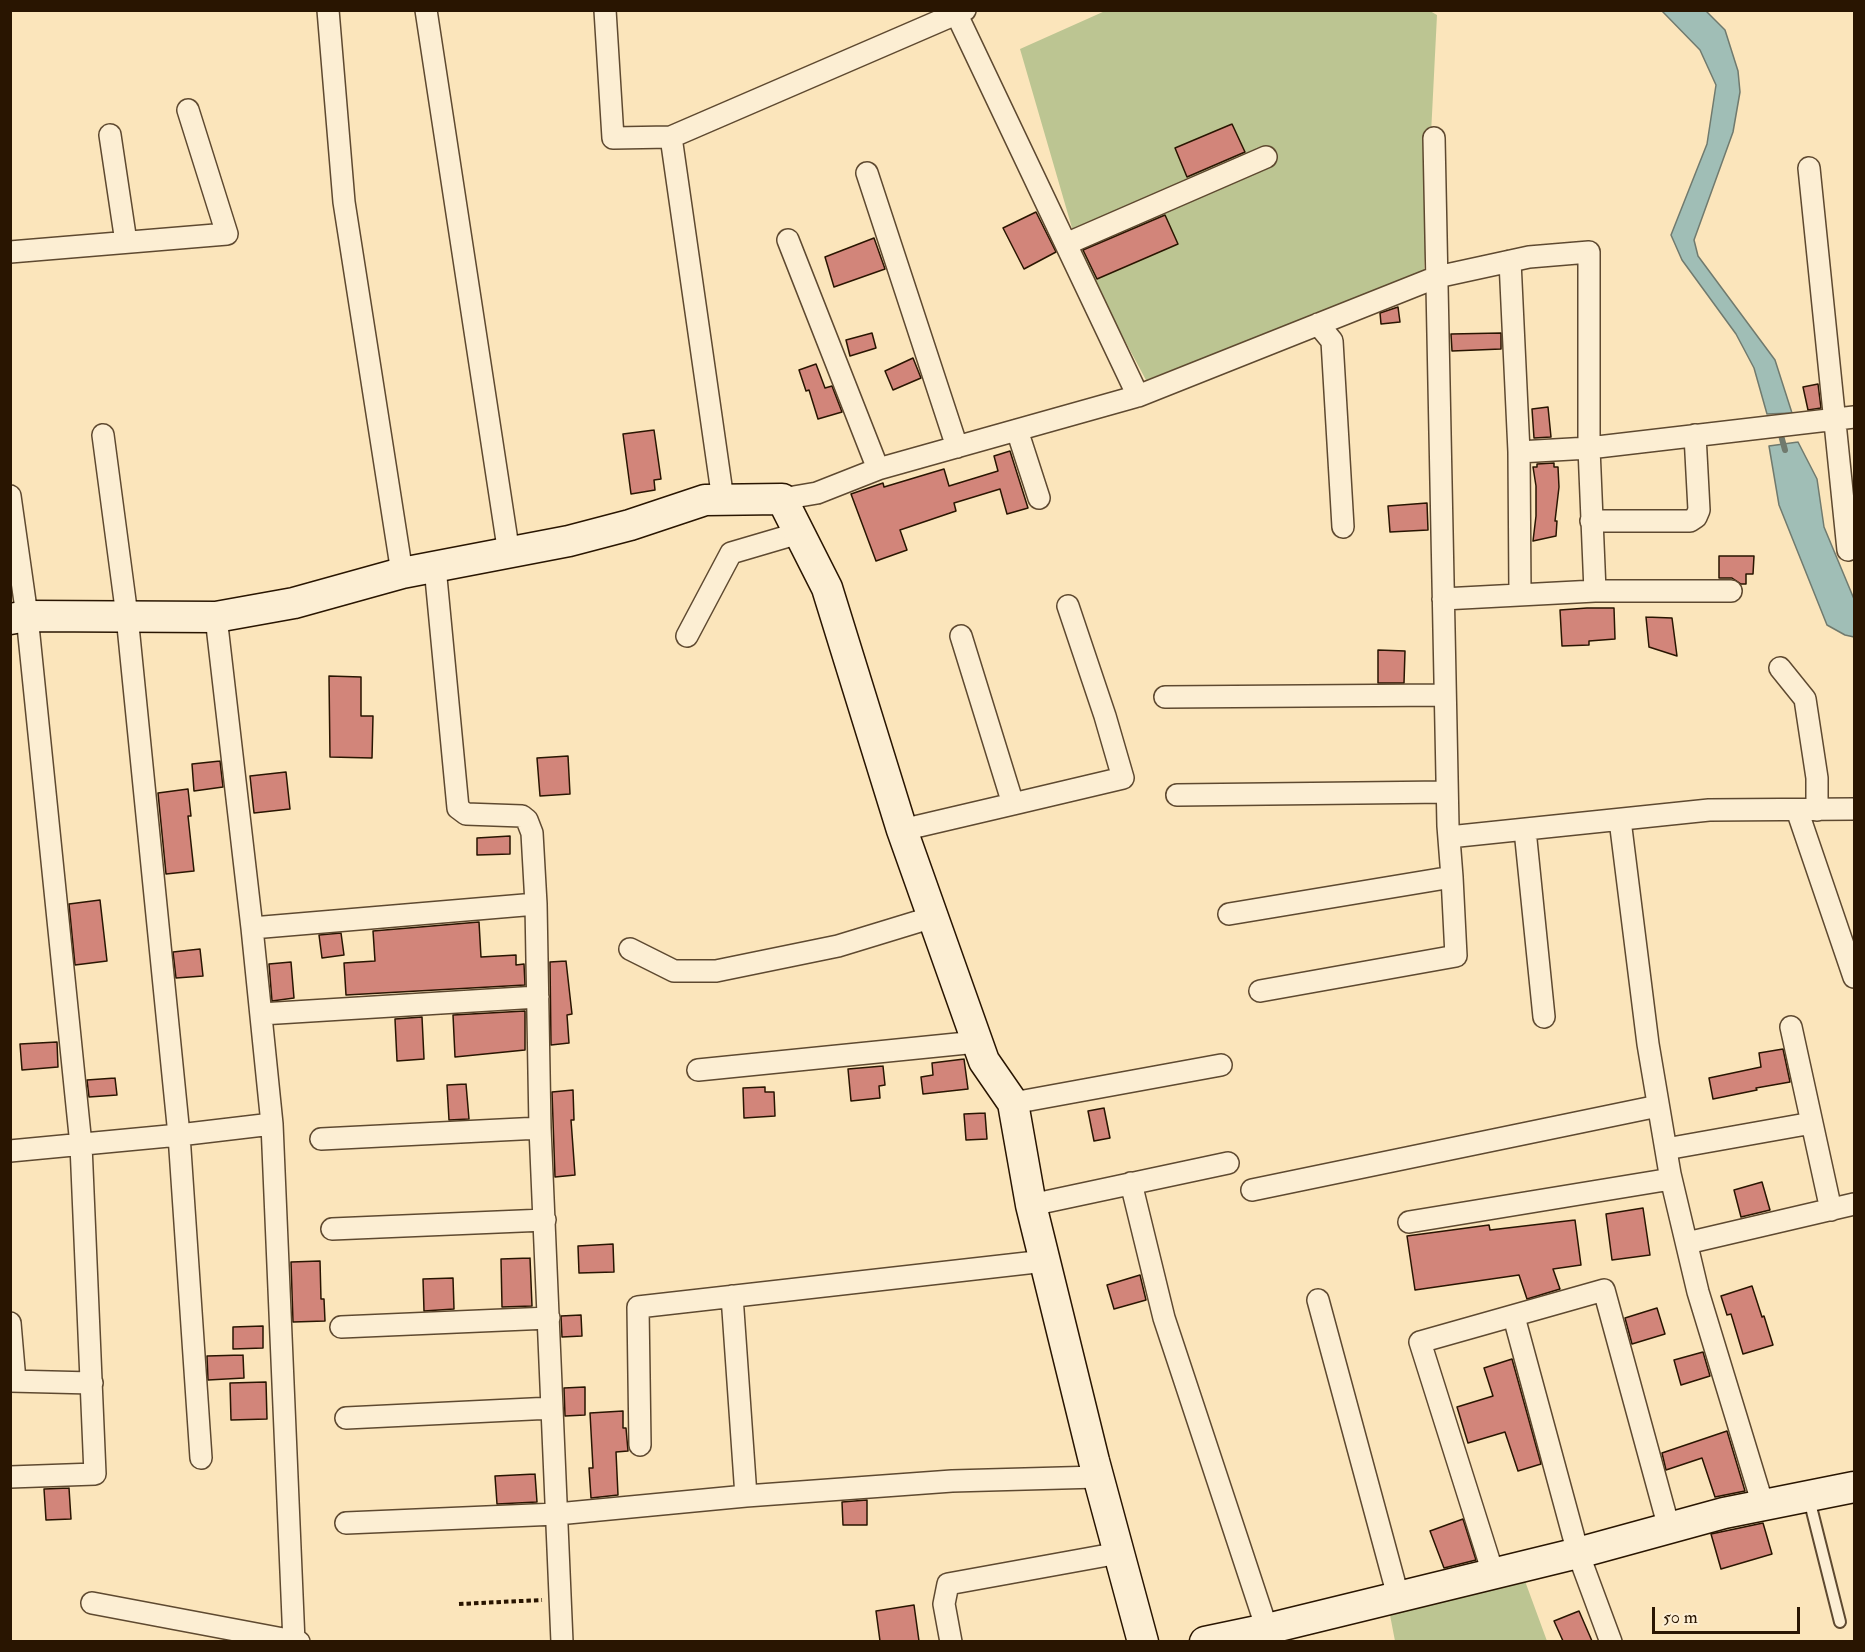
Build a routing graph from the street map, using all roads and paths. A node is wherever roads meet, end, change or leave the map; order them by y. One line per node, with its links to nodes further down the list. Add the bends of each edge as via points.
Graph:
1 (328, 10): 39 (street, via 344,202)
2 (426, 10): 37 (street)
3 (605, 10): 8 (street, via 613,138)
4 (961, 13): 5 (street); 15 (street)
5 (931, 17): 8 (street)
6 (188, 110): 14 (street, via 227,234)
7 (110, 135): 14 (street)
8 (671, 137): 32 (street)
9 (1434, 138): 18 (street)
10 (1266, 157): 15 (street)
11 (1809, 168): 21 (street)
12 (867, 174): 25 (street)
13 (788, 240): 28 (street)
14 (126, 242): 16 (street)
15 (1066, 244): 20 (street)
16 (10, 252)
17 (1509, 261): 18 (street); 26 (street, via 1589,252); 27 (street)
18 (1437, 277): 19 (street); 43 (street)
19 (1318, 324): 20 (street); 34 (street, via 1332,341)
20 (1138, 396): 22 (street)
21 (1844, 417): 24 (street); 36 (street)
22 (1017, 430): 25 (street); 30 (street)
23 (103, 435): 45 (street)
24 (1695, 435): 26 (street); 33 (street, via 1699,510 1696,517 1690,521)
25 (957, 447): 28 (street)
26 (1589, 448): 27 (street); 33 (street)
27 (1519, 452): 42 (street)
28 (878, 469): 31 (street, via 817,493)
29 (10, 496): 47 (street)
30 (1039, 498)
31 (782, 499): 32 (street); 35 (street)
32 (723, 500): 37 (street, via 705,500 569,542)
33 (1591, 520): 40 (street)
34 (1343, 527)
35 (799, 532): 48 (street, via 731,553); 59 (street, via 827,588)
36 (1848, 550)
37 (509, 554): 38 (street)
38 (435, 567): 39 (street); 63 (street, via 457,805 466,814 517,814 527,820 532,833)
39 (402, 573): 46 (street, via 294,603)
40 (1595, 591): 41 (street); 42 (street)
41 (1731, 591)
42 (1521, 595): 43 (street)
43 (1443, 599): 51 (street)
44 (1068, 606): 55 (street, via 1106,716 1122,778)
45 (127, 616): 46 (street); 47 (street); 82 (street)
46 (216, 617): 66 (street)
47 (19, 618): 84 (street)
48 (687, 636)
49 (961, 636): 55 (street)
50 (1780, 668): 57 (street, via 1806,699 1818,778)
51 (1445, 696): 52 (street); 53 (street)
52 (1165, 697)
53 (1447, 792): 54 (street); 61 (street)
54 (1177, 795)
55 (1013, 804): 59 (street)
56 (1854, 809): 57 (street)
57 (1807, 810): 58 (street, via 1710,810); 68 (street)
58 (1620, 820): 60 (street); 78 (street)
59 (902, 830): 65 (street)
60 (1525, 830): 61 (street); 72 (street)
61 (1449, 837): 62 (street)
62 (1452, 878): 64 (street); 69 (street, via 1456,956)
63 (536, 904): 66 (street); 70 (street)
64 (1229, 914)
65 (933, 917): 67 (street, via 838,946 716,971 674,971); 74 (street)
66 (252, 928): 71 (street)
67 (630, 949)
68 (1854, 977)
69 (1260, 991)
70 (538, 997): 71 (street); 81 (street)
71 (261, 1014): 80 (street)
72 (1544, 1017)
73 (1791, 1027): 79 (street)
74 (977, 1042): 76 (street); 77 (street, via 984,1061)
75 (1221, 1065): 77 (street)
76 (698, 1070)
77 (1013, 1103): 92 (street)
78 (1658, 1106): 85 (street); 90 (street)
79 (1812, 1123): 85 (street); 93 (street)
80 (272, 1124): 82 (street); 129 (street)
81 (540, 1128): 83 (street); 94 (street)
82 (179, 1136): 84 (street); 110 (street)
83 (321, 1139)
84 (81, 1145): 86 (street); 106 (street)
85 (1666, 1149): 88 (street)
86 (10, 1151)
87 (1228, 1163): 89 (street)
88 (1671, 1179): 95 (street); 97 (street)
89 (1131, 1184): 92 (street); 128 (street, via 1164,1318)
90 (1252, 1191)
91 (1854, 1204): 93 (street)
92 (1031, 1205): 98 (street)
93 (1831, 1210): 97 (street)
94 (545, 1220): 96 (street); 102 (street)
95 (1409, 1222)
96 (332, 1229)
97 (1687, 1243): 116 (street, via 1698,1292)
98 (1045, 1261): 99 (street); 112 (street)
99 (732, 1296): 109 (street, via 638,1307); 114 (street)
100 (1318, 1300): 123 (street)
101 (1514, 1317): 119 (street, via 1604,1290); 121 (street); 122 (street, via 1420,1342)
102 (549, 1318): 104 (street); 107 (street)
103 (10, 1323): 105 (street)
104 (341, 1327)
105 (13, 1381): 106 (street)
106 (92, 1383): 111 (street, via 95,1474)
107 (552, 1408): 108 (street); 117 (street)
108 (346, 1418)
109 (640, 1446)
110 (201, 1458)
111 (10, 1477)
112 (1098, 1477): 114 (street, via 952,1481); 120 (street)
113 (1854, 1487): 115 (street)
114 (746, 1496): 117 (street)
115 (1808, 1496): 116 (street); 127 (lane)
116 (1763, 1505): 119 (street)
117 (557, 1515): 118 (street); 124 (street)
118 (346, 1523)
119 (1669, 1528): 121 (street)
120 (1119, 1553): 131 (street, via 948,1584 944,1604); 132 (street)
121 (1578, 1553): 122 (street); 134 (street)
122 (1493, 1573): 123 (street)
123 (1398, 1596): 128 (street)
124 (560, 1600): 126 (path); 130 (street)
125 (92, 1603): 129 (street)
126 (459, 1604)
127 (1840, 1622)
128 (1267, 1629): 133 (street)
129 (296, 1641)
130 (562, 1641)
131 (951, 1641)
132 (1143, 1641)
133 (1205, 1641)
134 (1611, 1641)

